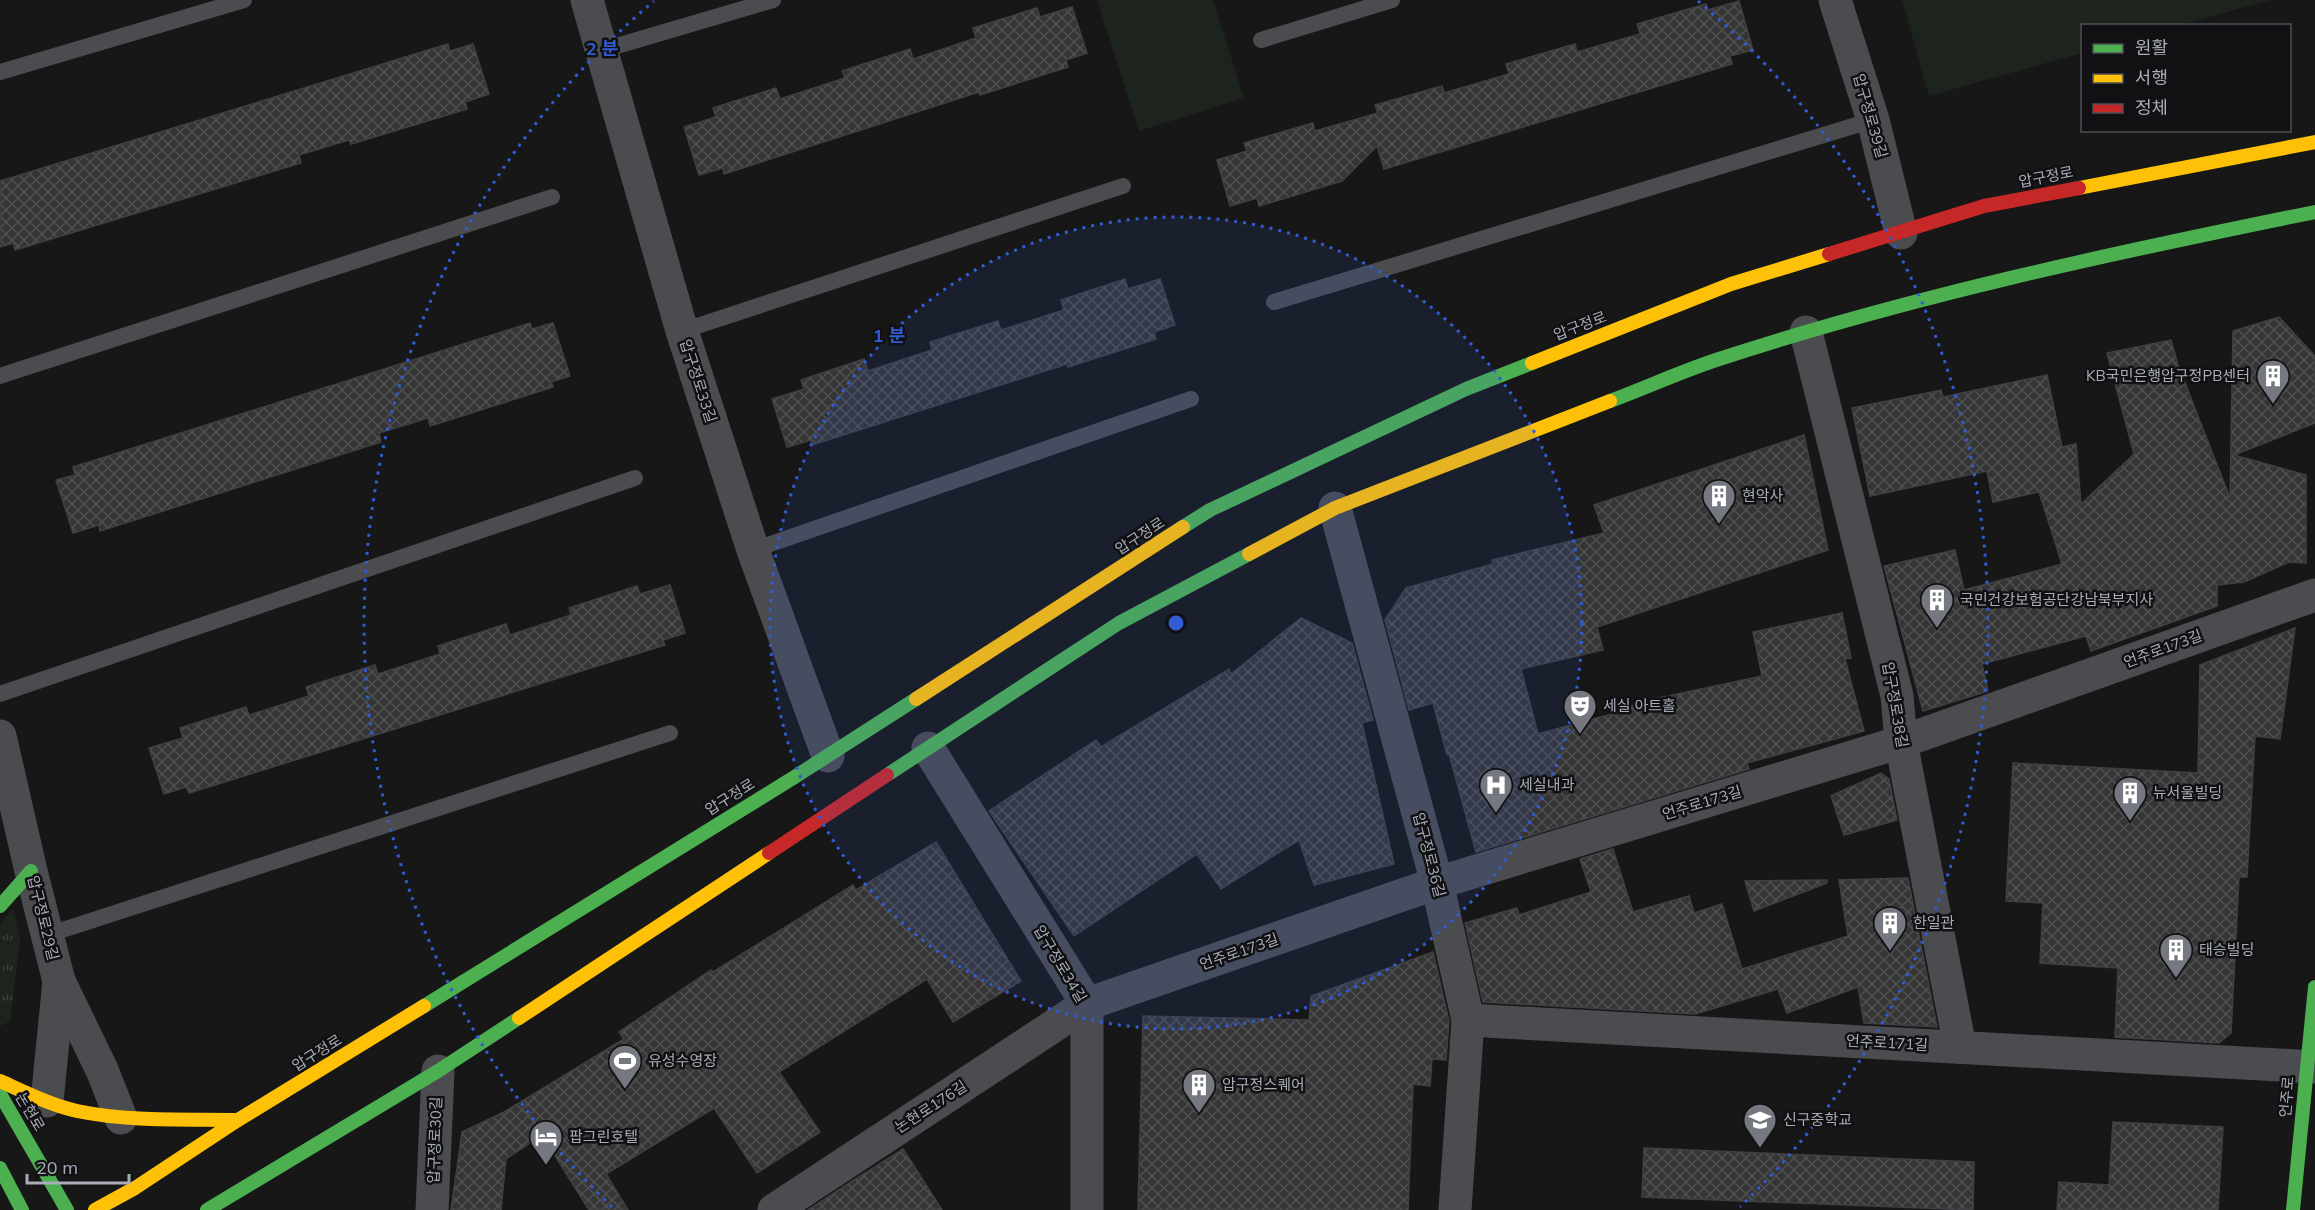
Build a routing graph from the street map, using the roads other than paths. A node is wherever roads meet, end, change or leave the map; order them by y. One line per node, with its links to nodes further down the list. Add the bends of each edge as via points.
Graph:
1 (244, 0): 8 (lane)
2 (586, 0): 7 (street, 압구정로33길)
3 (773, 0): 7 (lane)
4 (1392, 0): 6 (lane)
5 (1835, 0): 9 (street, 압구정로39길)
6 (1261, 40)
7 (603, 50): 16 (street, 압구정로33길)
8 (0, 72)
9 (1873, 120): 14 (street, 압구정로39길); 15 (lane)
10 (2315, 142): 14 (main road, 압구정로, via 1984,206)
11 (1123, 186): 16 (lane)
12 (552, 197): 18 (lane)
13 (2315, 212): 17 (main road, via 2139,248)
14 (1901, 233): 29 (main road, 압구정로, via 1731,284 1466,389 1210,510)
15 (1274, 302)
16 (682, 331): 22 (street, 압구정로33길)
17 (1806, 332): 21 (main road, via 1713,361); 27 (street, 압구정로38길, via 1897,696)
18 (0, 376)
19 (1191, 399): 22 (lane)
20 (635, 478): 24 (lane)
21 (1335, 508): 28 (main road, via 1119,623); 31 (street, 압구정로36길)
22 (753, 550): 29 (street, 압구정로33길)
23 (2315, 595): 27 (street, 언주로173길)
24 (0, 694)
25 (670, 733): 33 (lane)
26 (0, 736): 30 (street, 압구정로29길)
27 (1901, 742): 31 (street, 언주로173길); 38 (street, 압구정로38길)
28 (928, 748): 36 (street, 압구정로34길); 40 (main road)
29 (828, 756): 45 (main road, 압구정로)
30 (31, 871): 32 (main road); 33 (street, 압구정로29길)
31 (1437, 883): 36 (street, 언주로173길); 37 (street, 압구정로36길)
32 (0, 906)
33 (47, 935): 34 (street, 압구정로29길)
34 (59, 981): 43 (street, 압구정로29길); 44 (street)
35 (2315, 987): 39 (main road, 언주로)
36 (1087, 1005): 52 (street, 논현로176길); 53 (street, 압구정로34길)
37 (1468, 1020): 38 (street, 언주로171길); 54 (street, 압구정로36길)
38 (1960, 1047): 39 (street, 언주로171길)
39 (2311, 1067): 55 (main road, 언주로)
40 (438, 1071): 50 (main road); 51 (street, 압구정로30길)
41 (0, 1081): 43 (main road)
42 (0, 1094): 48 (main road, 논현로)
43 (47, 1101): 44 (main road)
44 (122, 1118): 45 (main road)
45 (238, 1120): 49 (main road, 압구정로)
46 (0, 1168): 47 (main road)
47 (22, 1210)
48 (67, 1210)
49 (95, 1210)
50 (207, 1210)
51 (432, 1210)
52 (774, 1210)
53 (1087, 1210)
54 (1455, 1210)
55 (2293, 1210)

